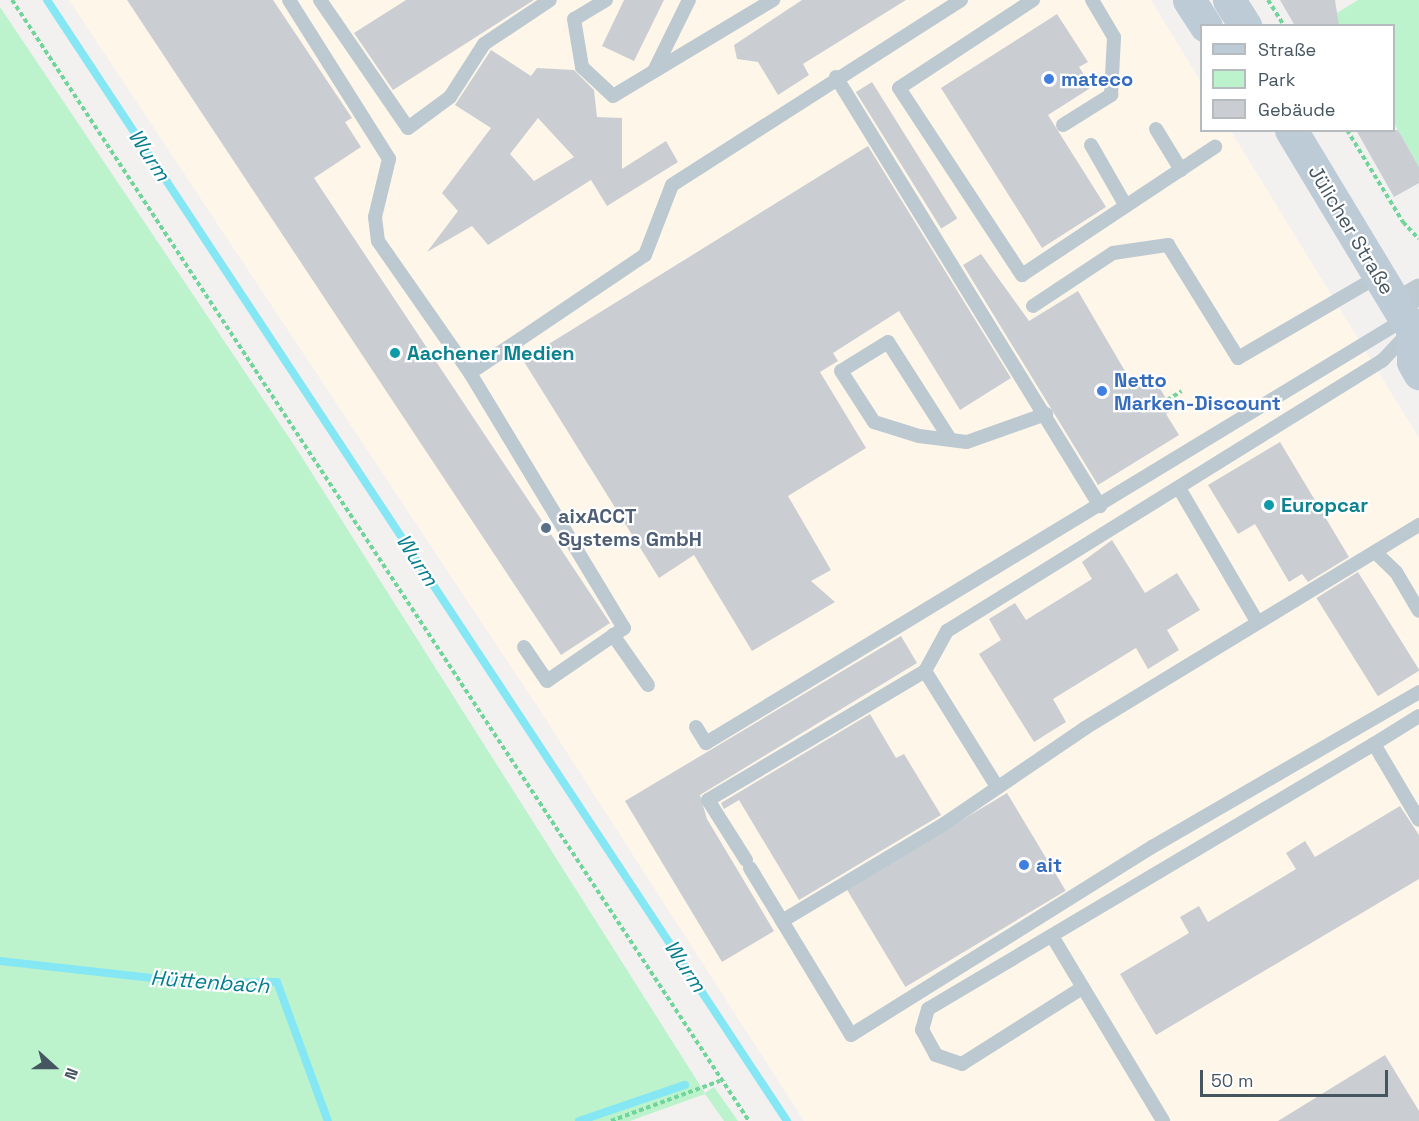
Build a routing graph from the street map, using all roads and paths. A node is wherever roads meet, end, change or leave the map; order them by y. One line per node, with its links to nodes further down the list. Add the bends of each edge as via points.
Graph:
1 (12, 0): 56 (path)
2 (290, 0): 31 (lane, via 389,159 375,217 378,241)
3 (550, 0): 13 (lane, via 484,44 450,97 408,128)
4 (606, 0): 17 (lane, via 574,19 582,67 613,96)
5 (689, 0): 17 (lane)
6 (773, 0): 17 (lane)
7 (961, 0): 18 (lane)
8 (1033, 0): 26 (lane, via 899,88 1022,275)
9 (1092, 0): 19 (lane, via 1114,37 1111,95)
10 (1189, 0): 14 (main road)
11 (1229, 0): 15 (main road)
12 (1268, 0): 16 (path)
13 (327, 2)
14 (1205, 24)
15 (1244, 24)
16 (1283, 24)
17 (654, 71)
18 (836, 78): 31 (lane, via 672,185 645,255); 35 (lane)
19 (1063, 125)
20 (1156, 129): 25 (lane)
21 (1292, 132): 28 (main road, Jülicher Straße)
22 (1348, 132): 27 (path, via 1403,222)
23 (1091, 145): 26 (lane)
24 (1215, 147): 25 (lane)
25 (1180, 170): 26 (lane)
26 (1126, 206)
27 (1419, 239)
28 (1379, 276): 29 (lane, via 1238,358 1168,244 1113,253); 30 (main road, Jülicher Straße)
29 (1033, 306)
30 (1410, 316): 32 (main road, via 1413,362); 37 (lane, via 1383,360); 38 (lane)
31 (470, 373): 43 (lane, via 624,628)
32 (1419, 374)
33 (1182, 392): 34 (path)
34 (1167, 400)
35 (1046, 414): 36 (lane, via 967,442); 38 (lane)
36 (950, 439): 36 (lane, via 874,422 841,371 888,342)
37 (1179, 488): 42 (lane); 45 (lane, via 947,631)
38 (1100, 506): 49 (lane, via 706,743)
39 (1419, 525): 40 (lane)
40 (1375, 552): 41 (lane, via 1396,572); 42 (lane)
41 (1419, 611)
42 (1258, 623): 51 (lane)
43 (613, 635): 44 (lane, via 547,681); 46 (lane)
44 (524, 646)
45 (925, 671): 51 (lane); 53 (lane, via 708,800)
46 (648, 685)
47 (1419, 692): 53 (lane, via 1152,847 851,1035)
48 (1419, 716): 50 (lane)
49 (696, 727)
50 (1374, 744): 52 (lane); 54 (lane)
51 (996, 785): 53 (lane, via 944,824)
52 (1419, 820)
53 (782, 921)
54 (1052, 936): 55 (lane); 55 (lane, via 928,1010 922,1030 936,1055 962,1064)
55 (1082, 988): 59 (lane)
56 (719, 1080): 57 (path); 58 (path)
57 (611, 1121)
58 (748, 1121)
59 (1162, 1121)

